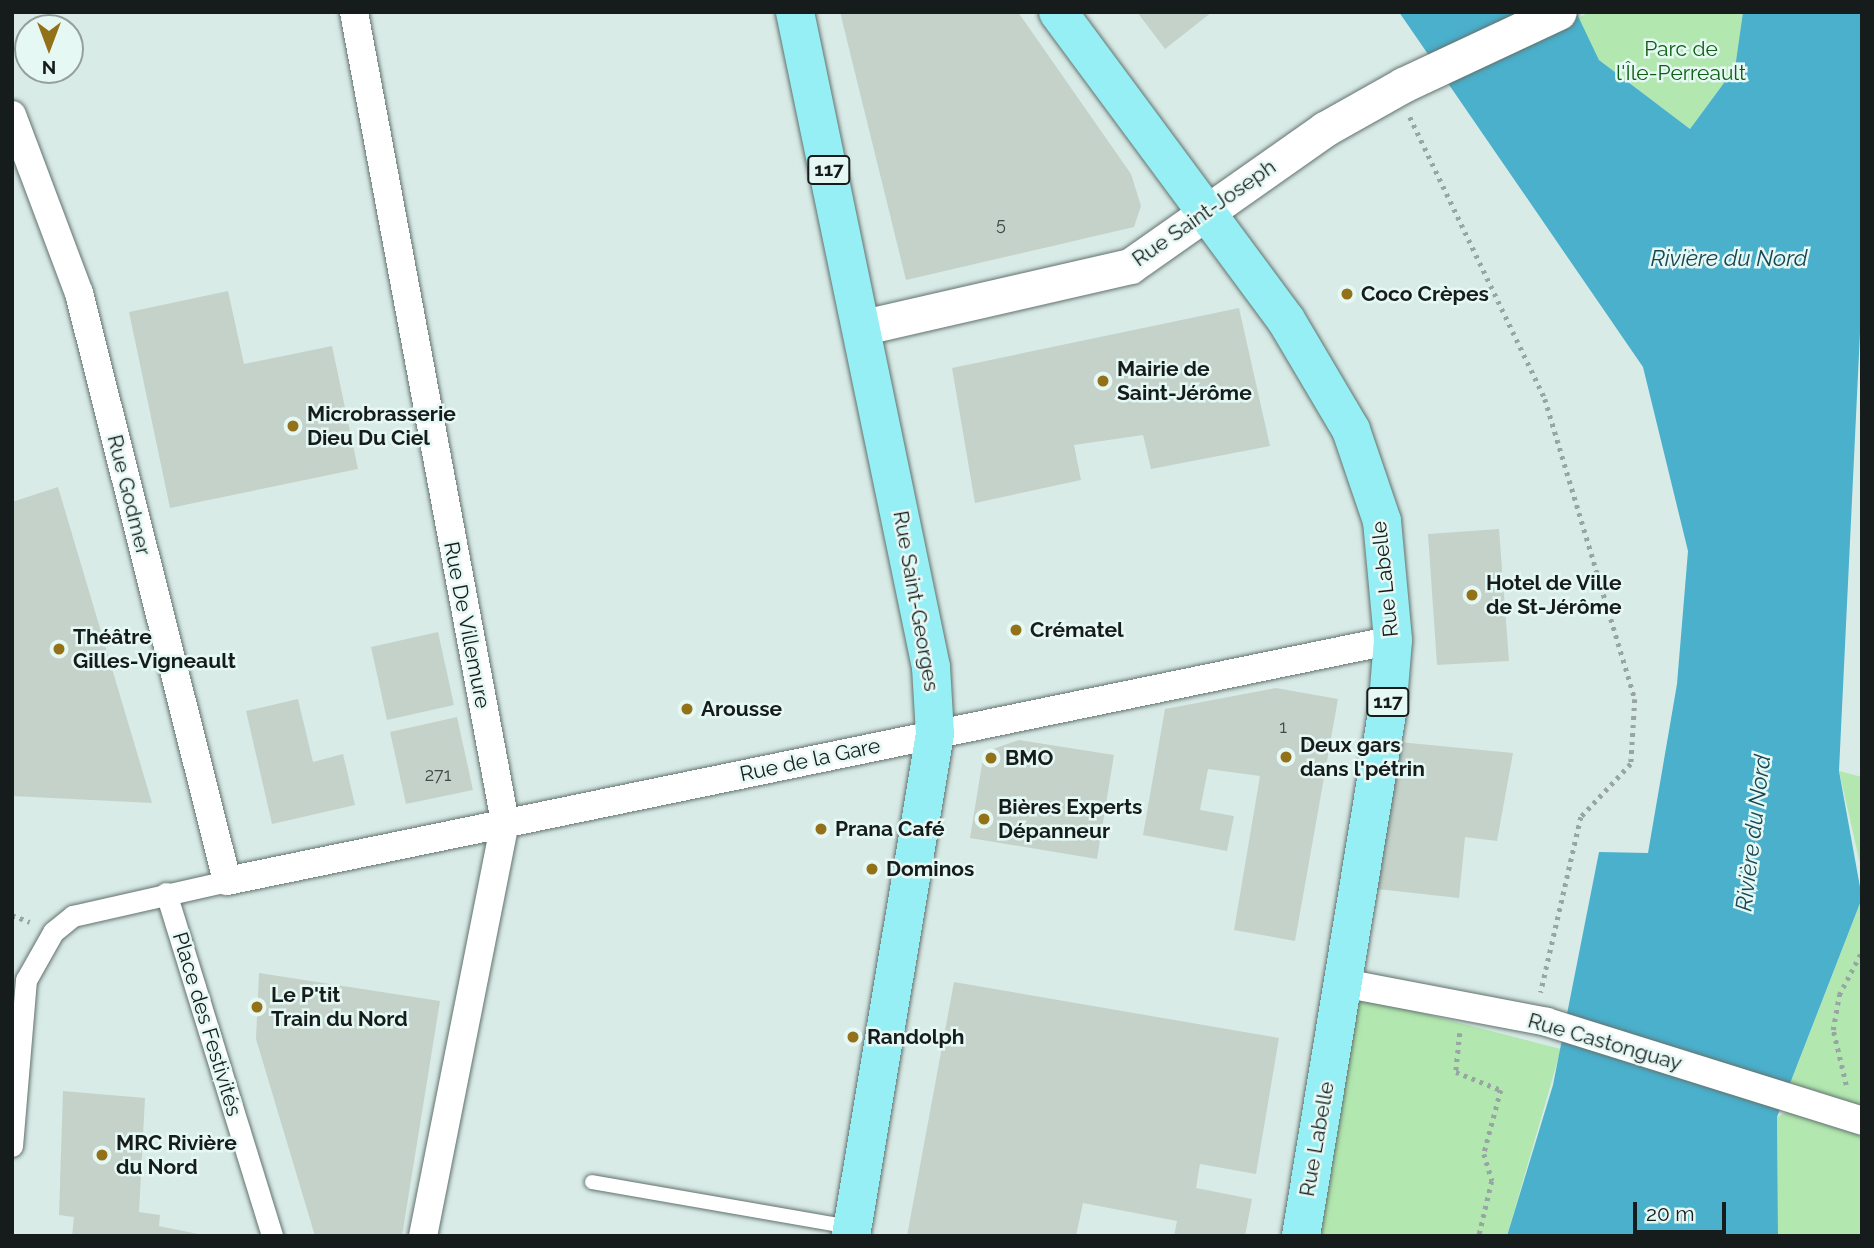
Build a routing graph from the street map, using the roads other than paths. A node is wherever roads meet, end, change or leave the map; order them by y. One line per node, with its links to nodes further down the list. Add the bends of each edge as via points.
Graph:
1 (354, 12): 10 (street, Rue De Villemure)
2 (795, 12): 7 (main road, Rue Saint-Georges / 117)
3 (1058, 12): 6 (main road, Rue Labelle / 117)
4 (1559, 12): 6 (street, Rue Saint-Joseph, via 1403,85)
5 (12, 115): 11 (street, Rue Godmer, via 79,293)
6 (1204, 214): 7 (street, Rue Saint-Joseph, via 1130,266); 8 (main road, Rue Labelle / 117, via 1286,320 1351,430 1382,522)
7 (864, 327): 9 (main road, Rue Saint-Georges / 117, via 931,667)
8 (1393, 640): 9 (street, Rue de la Gare); 13 (main road, Rue Labelle / 117, via 1382,762)
9 (935, 734): 10 (street, Rue de la Gare); 17 (main road, Rue Saint-Georges / 117)
10 (505, 822): 11 (street, Rue de la Gare); 19 (street, Rue De Villemure)
11 (227, 881): 12 (street)
12 (166, 893): 15 (street, via 73,916 38,951 26,980); 18 (street, Place des Festivités)
13 (1343, 983): 14 (street, Rue Castonguay, via 1541,1021); 20 (main road, Rue Labelle / 117)
14 (1851, 1117)
15 (12, 1146)
16 (592, 1182): 17 (lane)
17 (851, 1231)
18 (272, 1236)
19 (424, 1236)
20 (1301, 1236)

